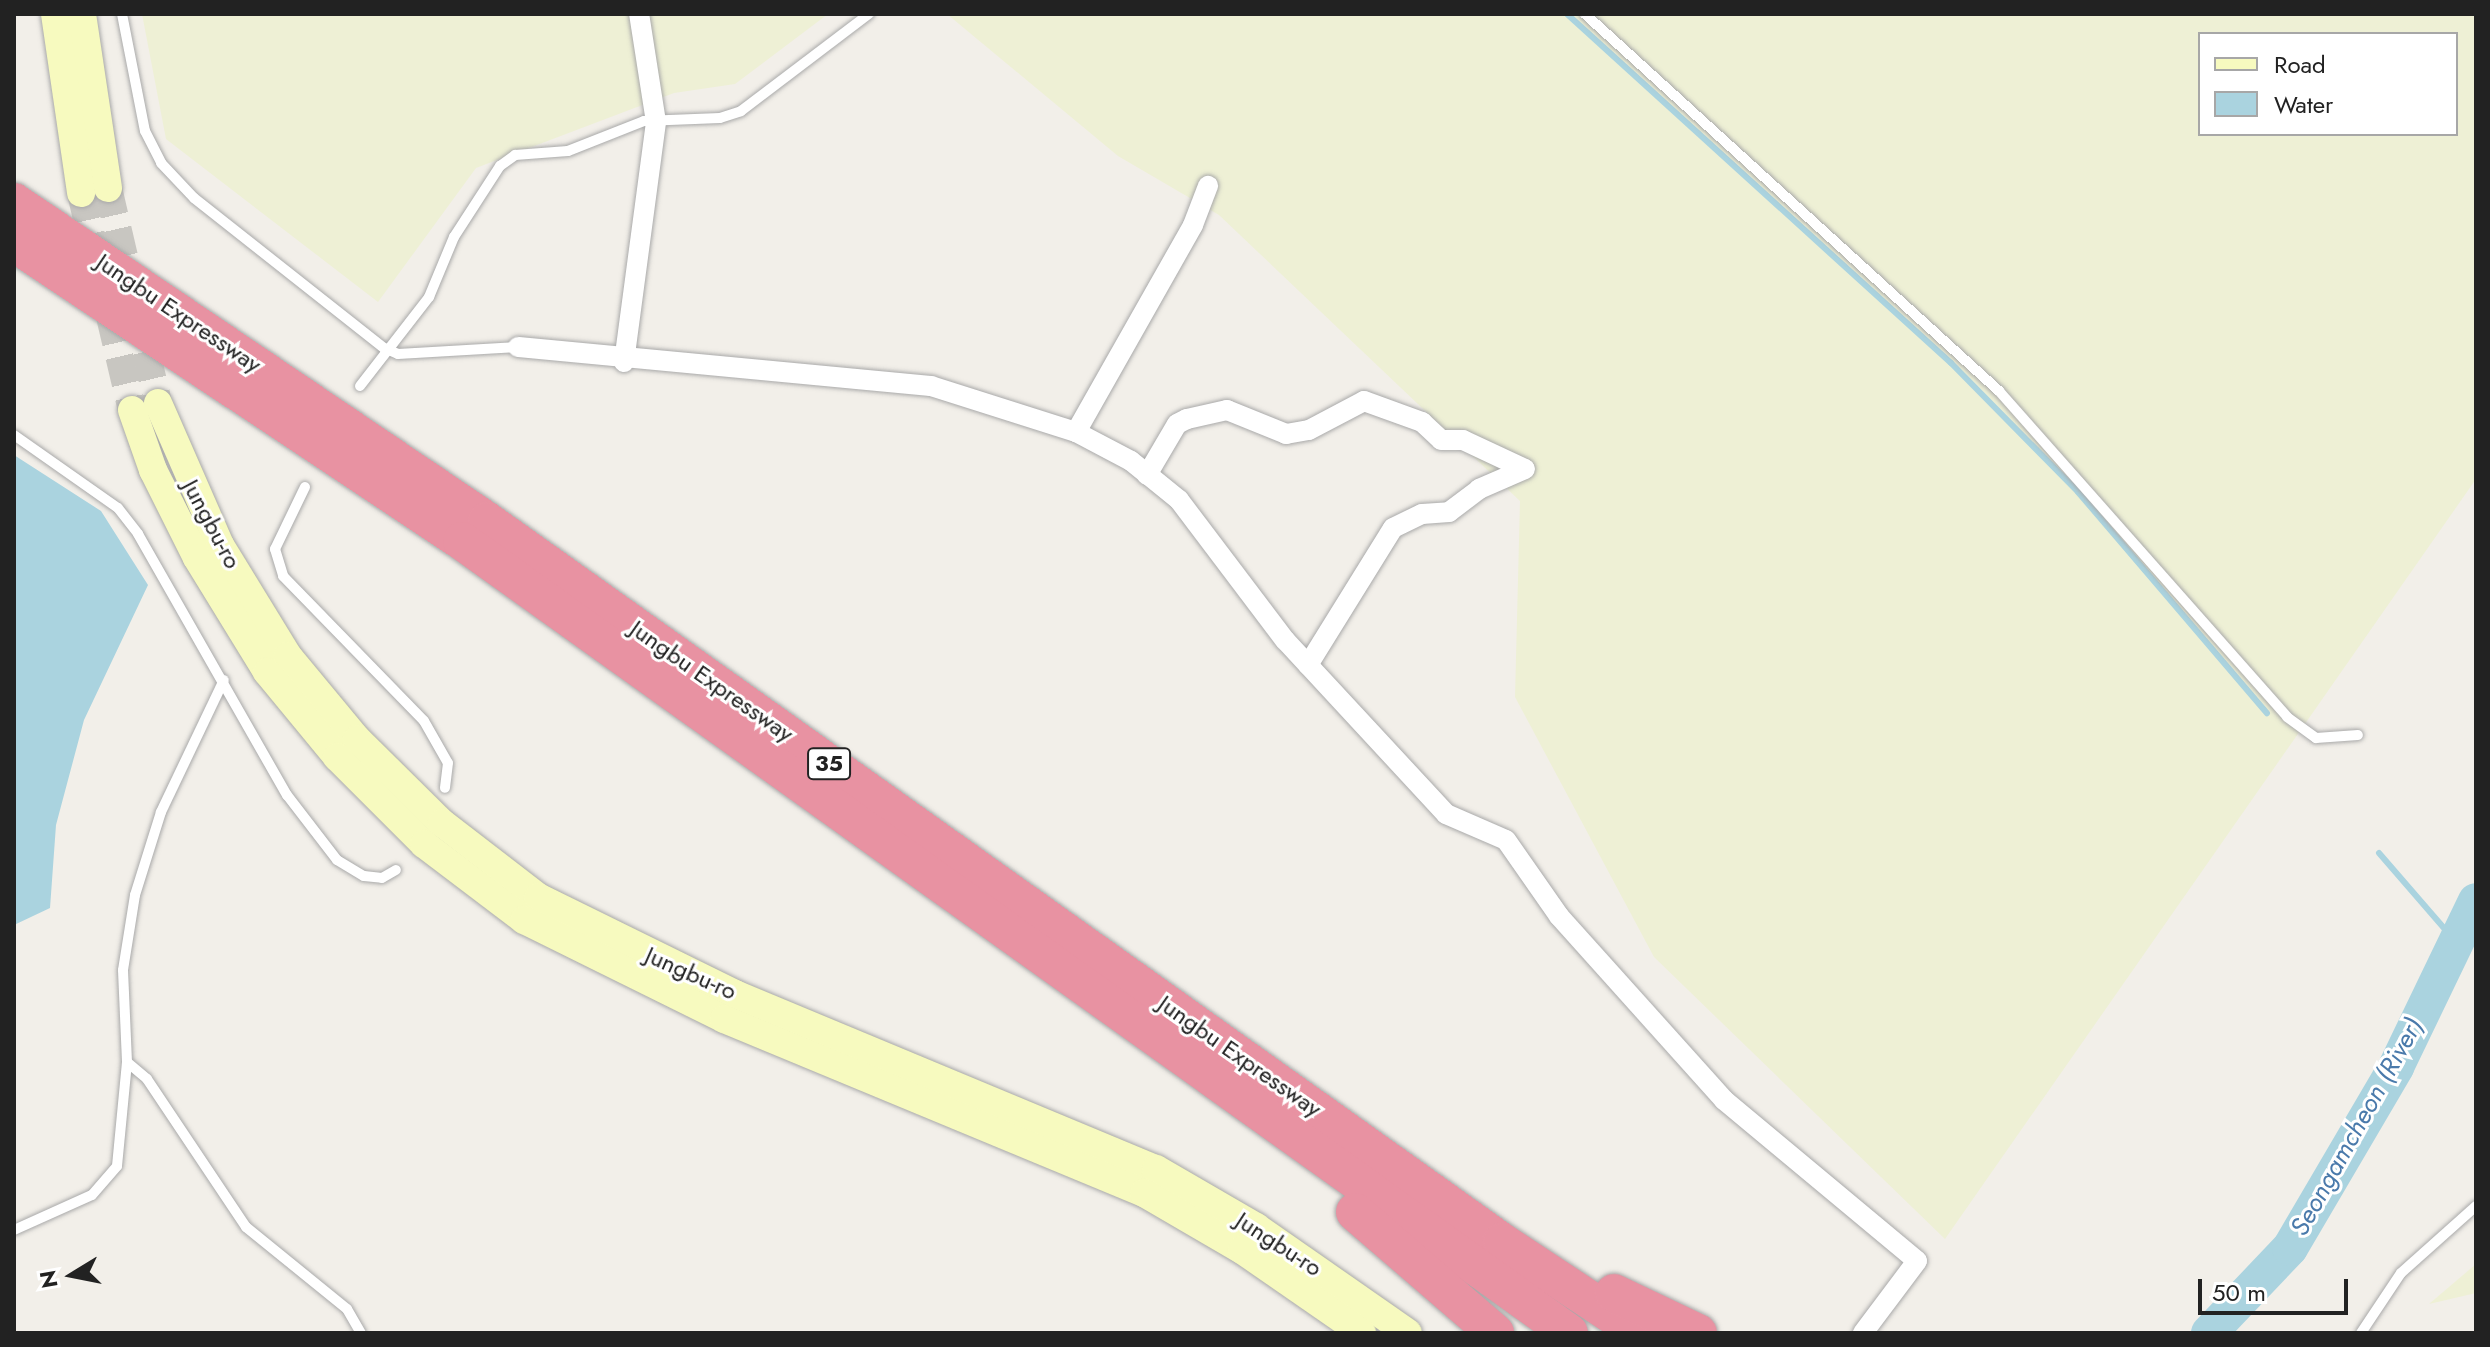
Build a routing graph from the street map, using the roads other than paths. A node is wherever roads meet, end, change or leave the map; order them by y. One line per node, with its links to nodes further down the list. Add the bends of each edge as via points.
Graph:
1 (55, 14): 2 (main road, via 94,191)
2 (82, 14)
3 (122, 14): 12 (lane, via 145,131 161,163 194,198)
4 (639, 14): 7 (street)
5 (869, 14): 7 (lane, via 741,111)
6 (1585, 14): 21 (lane, via 1999,391 2287,717 2316,738)
7 (656, 122): 12 (lane, via 613,128 568,151 515,155 500,166 454,237 429,297); 13 (street)
8 (1208, 186): 15 (street, via 1197,218)
9 (14, 202): 27 (highway, Jungbu Expressway / 35, via 487,521)
10 (14, 243): 24 (highway, Jungbu Expressway / 35, via 462,541)
11 (518, 347): 12 (lane, via 398,354); 13 (street)
12 (384, 348): 14 (lane)
13 (624, 362): 15 (street, via 878,377 1012,407)
14 (360, 386)
15 (1076, 432): 17 (street)
16 (14, 435): 20 (lane, via 118,508 161,568)
17 (1147, 475): 19 (street, via 1179,500); 19 (street, via 1177,424 1187,419 1227,410 1286,434 1309,430 1364,401 1422,422 1441,440 1463,440 1525,469 1479,489 1449,512 1422,514 1393,528)
18 (305, 487): 22 (lane, via 275,549 283,576 424,721 448,763)
19 (1308, 665): 38 (street, via 1446,814 1506,840 1559,916 1724,1100 1917,1261)
20 (224, 680): 23 (lane, via 287,795 337,860 364,876 382,878); 25 (lane, via 161,812 135,895 123,981)
21 (2358, 735)
22 (445, 788)
23 (396, 870)
24 (1182, 1060): 34 (highway); 35 (highway, Jungbu Expressway / 35)
25 (127, 1062): 28 (lane, via 122,1139 108,1182); 30 (lane, via 147,1079 246,1227 347,1309)
26 (2476, 1206): 39 (lane, via 2401,1273)
27 (1471, 1221): 36 (highway, Jungbu Expressway / 35); 37 (highway)
28 (14, 1230)
29 (1242, 1250): 31 (main road); 32 (main road, Jungbu-ro); 33 (main road, Jungbu-ro, via 1144,1193 724,1019 524,920 424,844 337,757 267,672 197,558 153,470 145,407 288,656 357,739 442,823 538,897 735,994 1156,1169 1256,1227)
30 (361, 1333)
31 (1334, 1333)
32 (1362, 1333)
33 (1408, 1333)
34 (1495, 1333)
35 (1569, 1333)
36 (1640, 1333)
37 (1698, 1333)
38 (1863, 1333)
39 (2361, 1333)

